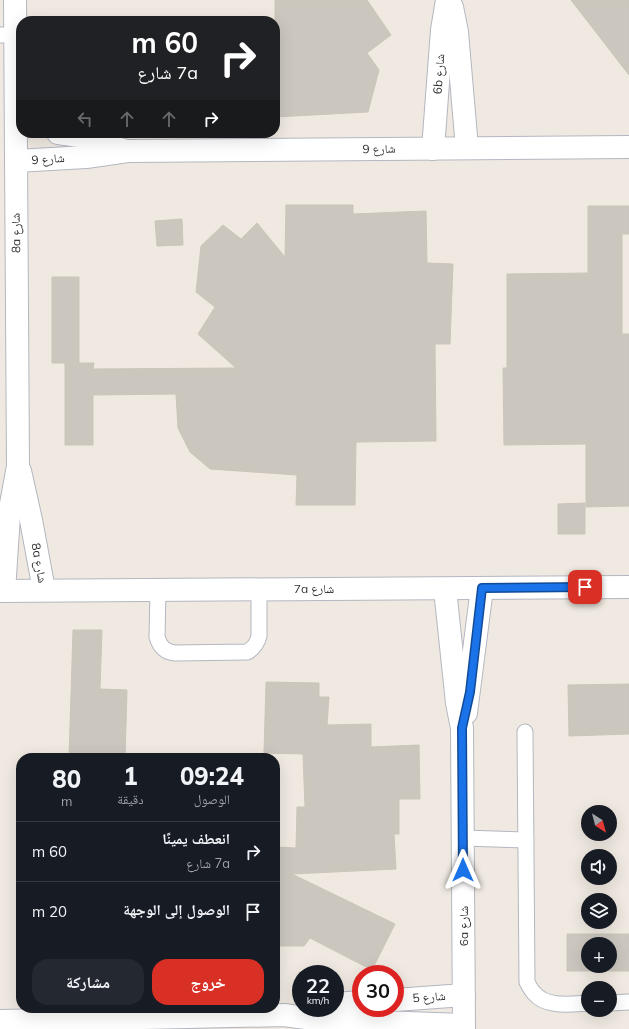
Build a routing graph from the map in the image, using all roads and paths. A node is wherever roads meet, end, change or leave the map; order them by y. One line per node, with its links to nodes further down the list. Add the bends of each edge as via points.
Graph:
1 (15, 0): 4 (street, 8a شارع)
2 (447, 0): 10 (street, 6b شارع, via 442,30)
3 (450, 0): 9 (street, 6b شارع, via 457,32)
4 (7, 35): 5 (street, 8a شارع)
5 (16, 110)
6 (17, 138): 12 (street, 8a شارع)
7 (86, 138): 11 (street, شارع 9)
8 (629, 147): 9 (street, شارع 9)
9 (467, 148): 10 (street, شارع 9)
10 (433, 149): 11 (street, شارع 9)
11 (128, 151): 12 (street, شارع 9, via 86,157)
12 (16, 161): 13 (street, 8a شارع)
13 (18, 466): 17 (street, 8a شارع, via 26,493); 20 (street, 8a شارع, via 9,515)
14 (629, 586): 15 (street, 7a شارع)
15 (482, 588): 16 (street, 7a شارع); 21 (street, 6a شارع, via 470,692)
16 (445, 589): 19 (street, 7a شارع); 21 (street, 6a شارع)
17 (44, 590): 18 (street, 7a شارع); 20 (street, 7a شارع)
18 (158, 590): 19 (street, 7a شارع); 19 (lane, via 157,637 163,649 176,653 240,653 253,648 258,643 259,636)
19 (259, 590)
20 (2, 591)
21 (462, 728): 23 (street, 6a شارع)
22 (525, 732): 24 (lane)
23 (463, 838): 24 (lane); 25 (street, 6a شارع)
24 (526, 840): 28 (lane, via 528,982 534,994 545,1002)
25 (464, 995): 26 (street, شارع 5); 33 (street, 6a شارع)
26 (404, 999)
27 (629, 1002): 29 (lane)
28 (581, 1003)
29 (617, 1003)
30 (292, 1013): 31 (street)
31 (284, 1015): 32 (street); 33 (street, via 320,1020)
32 (0, 1020)
33 (464, 1027)

